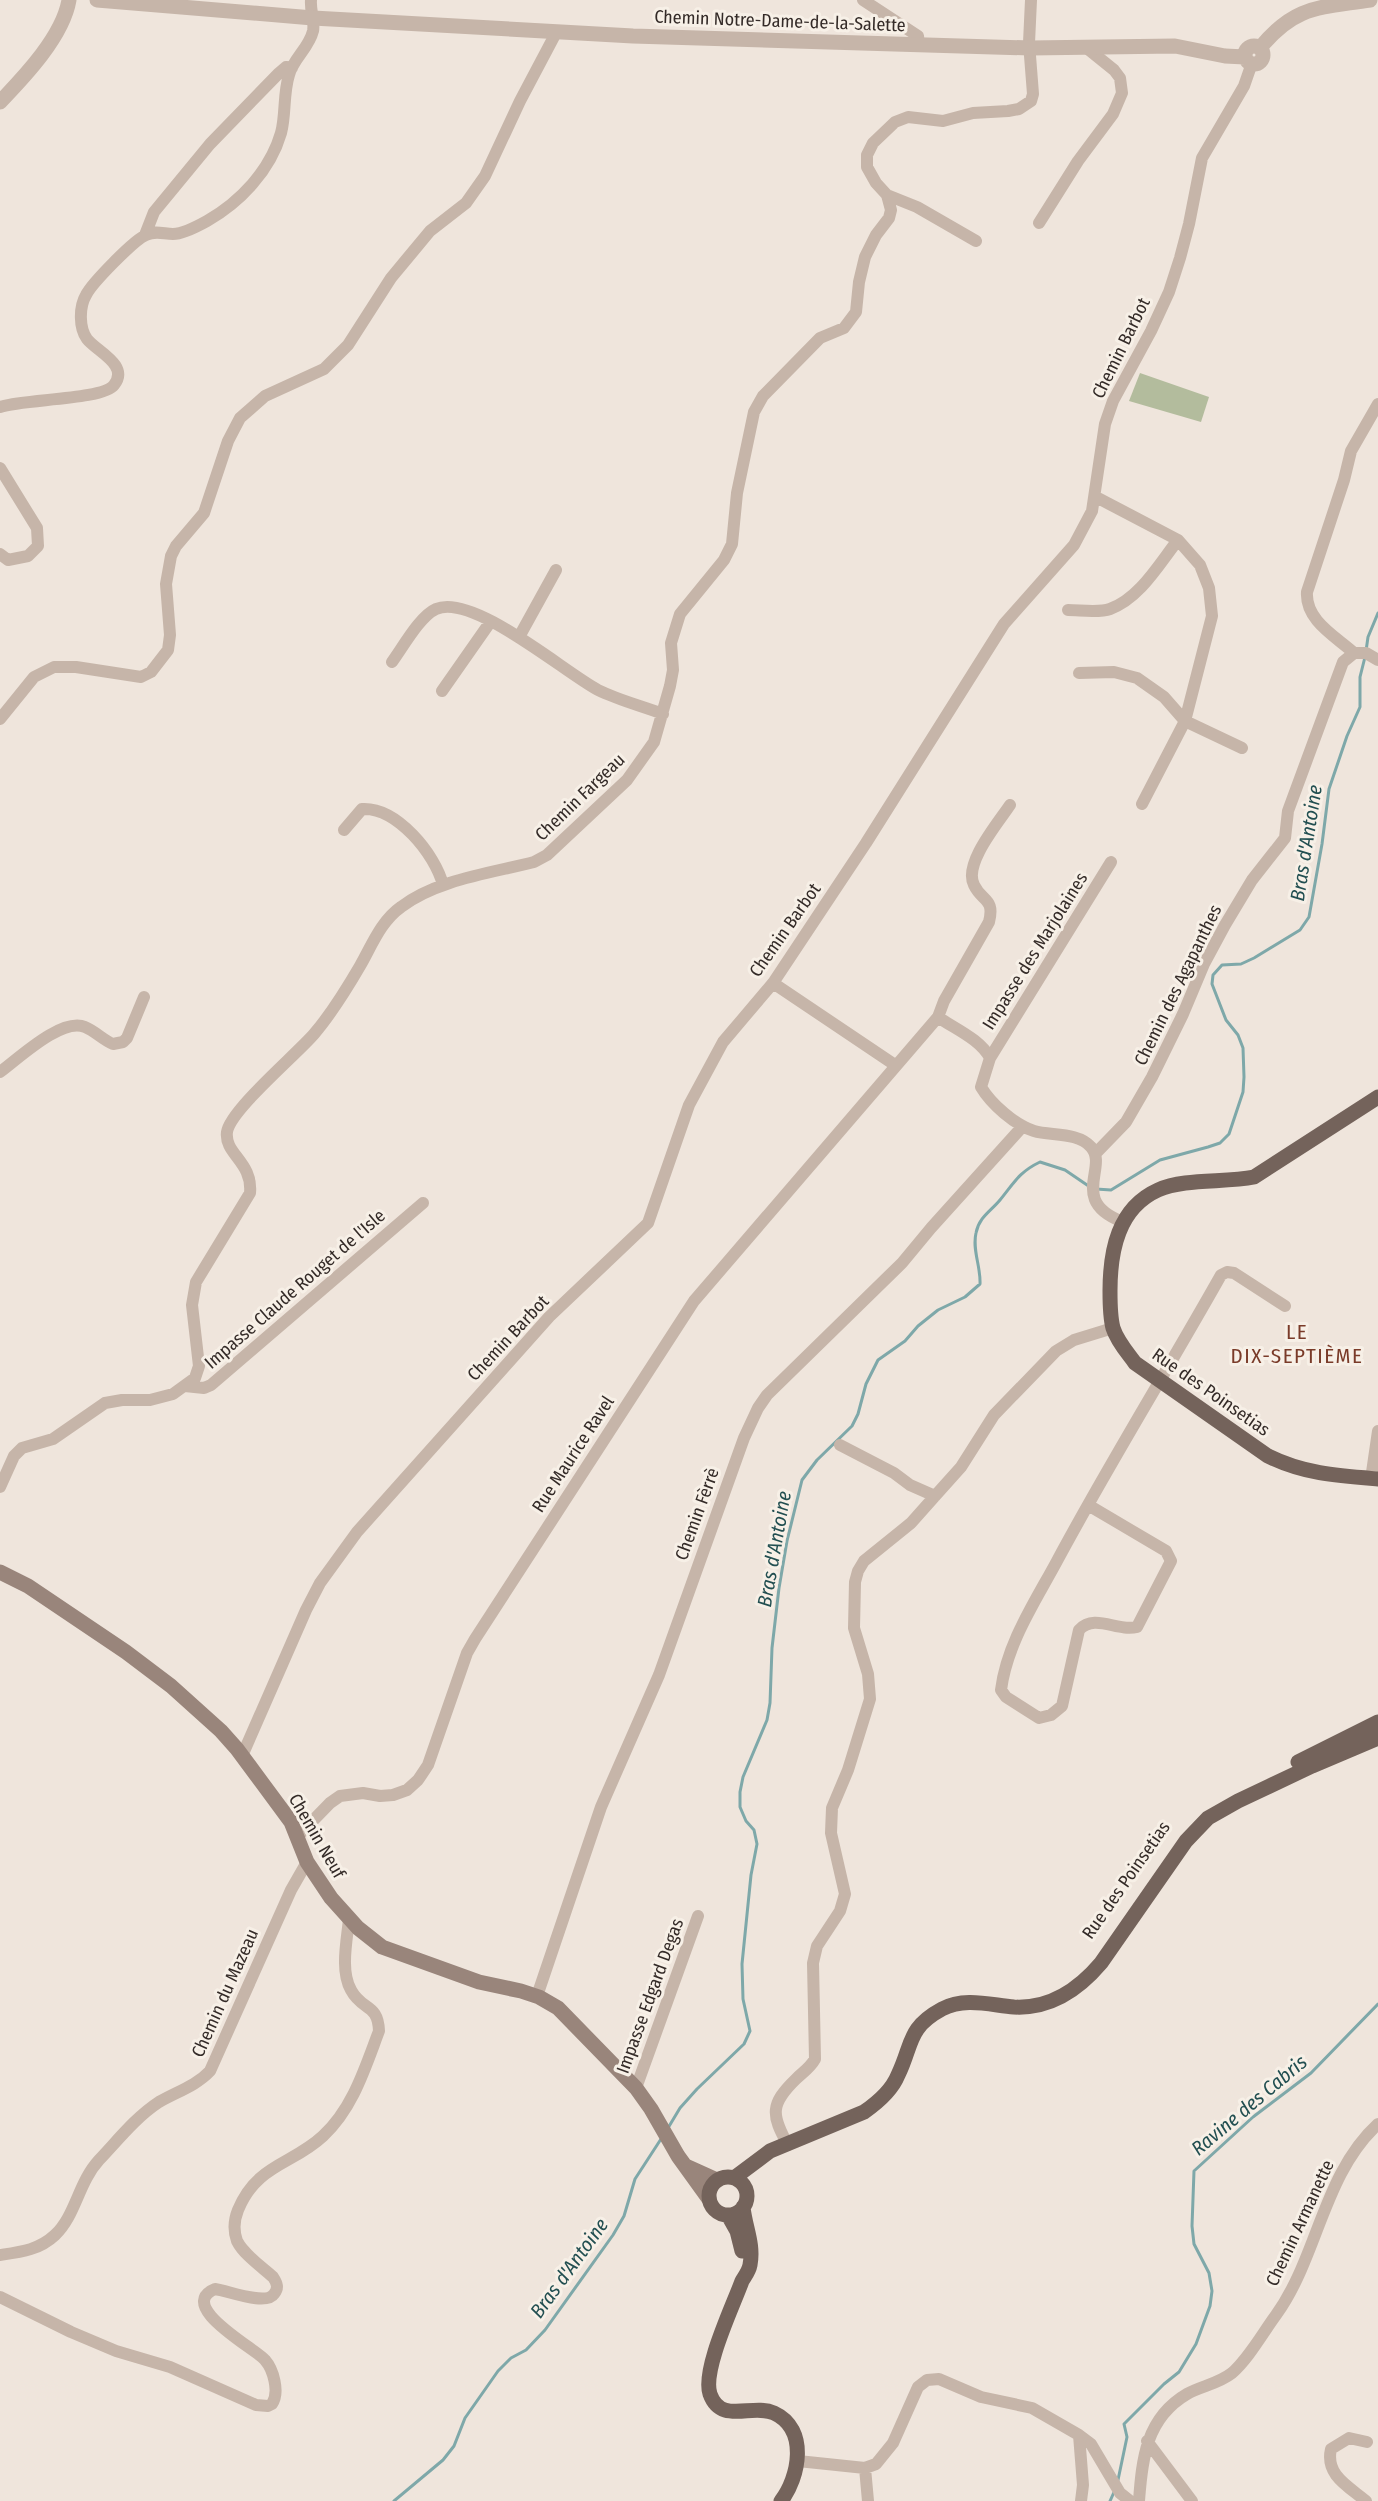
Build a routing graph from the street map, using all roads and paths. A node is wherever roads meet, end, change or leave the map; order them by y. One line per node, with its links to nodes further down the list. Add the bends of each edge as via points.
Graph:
1 (69, 0): 14 (street, via 66,13 41,57)
2 (97, 0): 7 (street, Chemin Notre-Dame-de-la-Salette)
3 (311, 0): 7 (street)
4 (863, 0): 9 (street, via 918,36)
5 (1031, 0): 10 (street)
6 (1370, 0): 12 (street, via 1329,6 1289,18 1260,48 1249,47 1245,51)
7 (313, 18): 8 (street, Chemin Notre-Dame-de-la-Salette); 13 (street, via 313,32)
8 (557, 31): 9 (street, Chemin Notre-Dame-de-la-Salette); 35 (street, via 485,176 466,203 430,231 391,278 348,345 324,369 265,396 240,418 228,441 204,513 171,556 166,584 168,650 152,672 141,677 54,667 34,677)
9 (919, 45): 10 (street, Chemin Notre-Dame-de-la-Salette)
10 (1030, 48): 11 (street, Chemin Notre-Dame-de-la-Salette); 15 (street, via 1033,94 1026,105 943,121 908,117 878,136 868,150 867,167)
11 (1088, 49): 12 (street, Chemin Notre-Dame-de-la-Salette, via 1175,46); 16 (street, via 1114,70 1120,78 1122,93 1113,114)
12 (1249, 60): 22 (street, Chemin Barbot, via 1244,86 1202,158 1189,224 1168,292 1113,401 1105,424)
13 (292, 68): 17 (street, via 279,73 210,144 154,212); 17 (street, via 281,133 270,159 244,195 206,221 175,234)
14 (0, 102)
15 (887, 195): 18 (street, via 917,207); 34 (street, Chemin Fargeau, via 889,218 865,257 853,319 844,328 820,338 764,396 754,412 738,484 732,544 724,560 680,614 673,633 673,670)
16 (1039, 223)
17 (145, 235): 20 (street, via 93,284 83,303 83,330 87,339 114,363 114,385 94,394 14,402)
18 (976, 241)
19 (1378, 404): 29 (street, via 1351,451 1307,592 1313,616)
20 (0, 407)
21 (0, 468): 24 (street, via 37,528 38,546 28,556 8,560)
22 (1096, 496): 23 (street); 43 (street, Chemin Barbot, via 1086,526 1074,545 1004,624)
23 (1178, 540): 26 (street, via 1126,600 1108,610); 36 (street, via 1200,566 1209,588 1212,615)
24 (0, 554)
25 (556, 570): 28 (street)
26 (1068, 610)
27 (491, 621): 28 (street); 31 (street, via 456,607 436,609); 33 (street)
28 (519, 637): 34 (street, via 598,690)
29 (1354, 653): 30 (street, via 1366,653); 51 (street, Chemin des Agapanthes, via 1343,662 1311,744 1288,811 1285,838 1252,880 1225,925 1152,1077 1126,1122)
30 (1378, 660)
31 (392, 662)
32 (1079, 673): 36 (street, via 1114,672 1137,678 1164,697)
33 (442, 691)
34 (663, 714): 42 (street, Chemin Fargeau, via 654,742 627,780 547,855 534,862)
35 (0, 719)
36 (1185, 721): 37 (street); 38 (street)
37 (1242, 748)
38 (1142, 804)
39 (1010, 805): 45 (street, Rue Maurice Ravel, via 975,858 972,876 992,910 989,922)
40 (344, 830): 42 (street, via 362,809 381,811 426,850 439,869)
41 (1111, 862): 46 (street, Impasse des Marjolaines)
42 (443, 885): 57 (street, Chemin Fargeau, via 416,896 390,915 341,999 316,1032 230,1123 226,1134 247,1169 250,1193 196,1282 192,1305 199,1366 195,1378)
43 (772, 983): 47 (street); 68 (street, Chemin Barbot, via 723,1041 688,1105 648,1223 549,1317 357,1532 306,1610)
44 (144, 997): 48 (street, via 123,1042 113,1044 78,1025 63,1027)
45 (938, 1017): 46 (street, via 979,1044); 47 (street, Rue Maurice Ravel)
46 (990, 1058): 50 (street, Impasse des Marjolaines, via 981,1087)
47 (895, 1065): 69 (street, Rue Maurice Ravel, via 694,1301 475,1639 424,1773 407,1790 393,1795 340,1796)
48 (0, 1072)
49 (1378, 1097): 53 (main road, Rue des Poinsetias, via 1254,1177 1176,1184 1158,1190 1138,1202)
50 (1023, 1125): 51 (street, via 1034,1131 1081,1140); 74 (street, Chemin Fèrrè, via 902,1263 758,1408 659,1675 601,1807)
51 (1095, 1154): 53 (street, via 1095,1200 1101,1211)
52 (423, 1203): 57 (street, Impasse Claude Rouget de l'Isle, via 211,1385)
53 (1123, 1222): 55 (main road, Rue des Poinsetias, via 1114,1245 1111,1270)
54 (1285, 1306): 56 (street, via 1234,1273 1221,1275)
55 (1113, 1328): 56 (main road, Rue des Poinsetias, via 1135,1363); 62 (street, via 1074,1340 1056,1351 994,1415 961,1467)
56 (1161, 1381): 60 (main road, Rue des Poinsetias, via 1287,1466 1320,1474); 63 (street)
57 (185, 1386): 61 (street, via 150,1400 105,1403 53,1439 22,1448 14,1456)
58 (1378, 1431): 60 (street)
59 (840, 1446): 62 (street)
60 (1374, 1479)
61 (0, 1487)
62 (935, 1496): 77 (street, via 911,1523 864,1561 855,1582 854,1628 870,1699 832,1808 831,1833 845,1894 840,1911 817,1946 813,1963 814,2059 775,2107)
63 (1088, 1504): 63 (street, via 1166,1551 1171,1561 1137,1627 1092,1622 1079,1630 1062,1706 1039,1718 1006,1697 1001,1690 1004,1670 1015,1639)
64 (0, 1572): 68 (main road, Chemin Neuf, via 28,1586 126,1652 221,1731)
65 (1378, 1722): 73 (main road, Rue des Poinsetias, via 1209,1807 1193,1820 1176,1837)
66 (1378, 1738): 67 (main road, Rue des Poinsetias)
67 (1370, 1746): 73 (main road, Rue des Poinsetias, via 1312,1766 1208,1818 1186,1841 1101,1963)
68 (242, 1756): 69 (main road, Chemin Neuf, via 291,1822)
69 (297, 1837): 70 (main road, Chemin Neuf)
70 (307, 1862): 72 (main road, Chemin Neuf); 84 (street, Chemin du Mazeau, via 210,2071 140,2116 93,2167 56,2235 35,2249)
71 (698, 1916): 75 (street, Impasse Edgard Degas)
72 (349, 1919): 74 (main road, Chemin Neuf, via 382,1947 396,1953 479,1982); 86 (street, via 346,1977 360,2002 379,2018 379,2031 348,2107 322,2137 259,2177 234,2218 238,2242 273,2277 277,2291 263,2300 215,2289 204,2299 206,2308 220,2325 264,2357 271,2368 275,2391 272,2404 256,2405 170,2367 116,2351)
73 (1075, 1988): 77 (main road, Rue des Poinsetias, via 1057,2000 1028,2007 973,2002 945,2008 923,2021 910,2039 898,2076 878,2103)
74 (537, 1996): 75 (main road, Chemin Neuf, via 558,2008)
75 (636, 2088): 78 (main road, Chemin Neuf)
76 (1378, 2124): 88 (street, Chemin Armanette, via 1337,2180 1304,2264 1279,2310 1241,2364 1225,2379 1176,2401 1160,2417)
77 (785, 2146): 79 (main road, Rue des Poinsetias, via 770,2151); 82 (main road, Rue des Poinsetias, via 755,2174)
78 (684, 2164): 80 (main road); 81 (main road, Chemin Neuf)
79 (734, 2178): 80 (main road); 82 (main road, via 742,2184)
80 (717, 2180): 81 (main road, via 710,2188)
81 (709, 2199): 83 (main road, via 718,2212)
82 (745, 2200): 83 (main road); 85 (main road, via 752,2246)
83 (728, 2215): 85 (main road, via 737,2231)
84 (0, 2255)
85 (746, 2274): 90 (main road, via 712,2359 707,2381 710,2395 723,2410 763,2411 784,2420 792,2431)
86 (0, 2297)
87 (1079, 2435): 91 (street, via 1032,2408 981,2397 932,2379 918,2387 883,2458); 94 (street); 95 (street, via 1091,2444 1120,2493)
88 (1147, 2441): 96 (street, Chemin Armanette); 97 (street)
89 (1367, 2442): 98 (street, via 1349,2438 1331,2449 1329,2456 1333,2473)
90 (798, 2462): 91 (street); 92 (main road, via 790,2489)
91 (865, 2468): 93 (street)
92 (781, 2501)
93 (868, 2501)
94 (1081, 2501)
95 (1130, 2501)
96 (1139, 2501)
97 (1192, 2501)
98 (1366, 2501)

